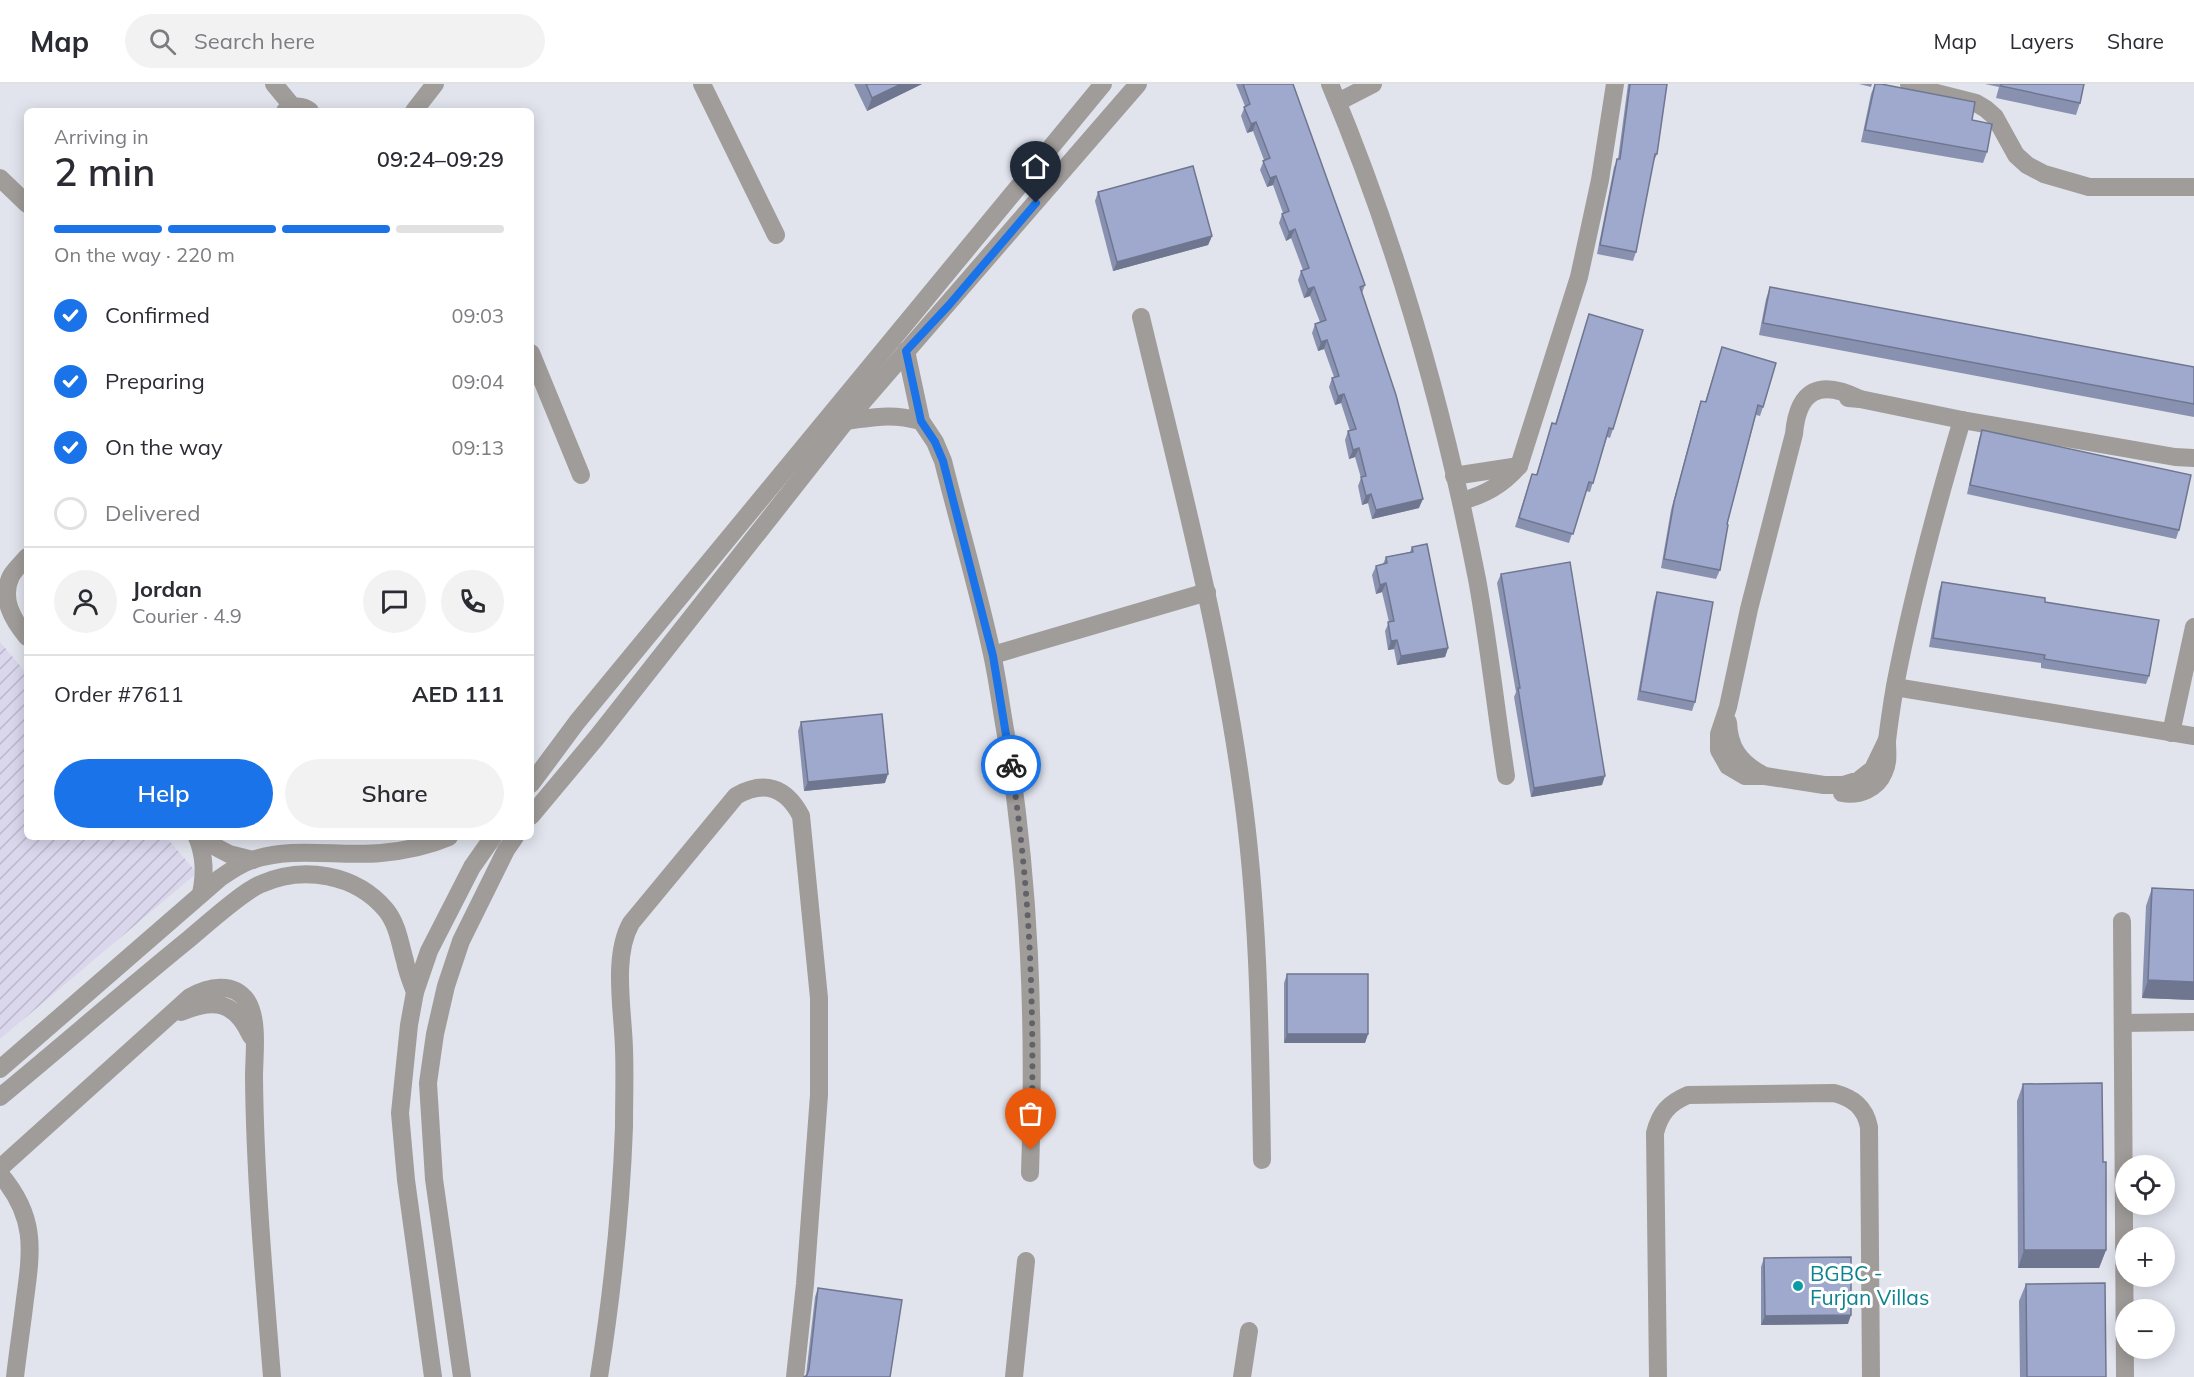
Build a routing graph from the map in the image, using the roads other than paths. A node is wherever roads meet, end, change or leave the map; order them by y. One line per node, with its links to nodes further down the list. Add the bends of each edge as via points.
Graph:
1 (274, 84): 11 (street)
2 (435, 84): 12 (street)
3 (702, 84): 16 (street)
4 (1103, 84): 39 (street, via 577,722)
5 (1138, 84): 18 (street)
6 (1330, 84): 10 (street)
7 (1373, 84): 10 (street)
8 (1616, 84): 26 (street, via 1580,277)
9 (1909, 84): 14 (street, via 1986,109 1995,117 2016,155 2044,174 2089,187)
10 (1338, 102): 28 (street, via 1384,227)
11 (294, 108)
12 (416, 108)
13 (0, 178): 15 (street)
14 (2194, 187)
15 (24, 201)
16 (776, 235)
17 (1141, 317): 31 (street)
18 (906, 351): 21 (street); 22 (street)
19 (534, 360): 27 (street)
20 (1962, 420): 23 (street); 35 (street, via 1936,508); 35 (street, via 1860,399 1832,398 1814,405 1802,417 1794,434 1749,609 1728,707 1729,735 1736,754 1765,776 1824,785 1851,783 1878,762 1887,740)
21 (921, 421): 22 (street, via 885,415); 34 (street, via 943,461)
22 (846, 422): 40 (street)
23 (2175, 457): 24 (street); 25 (street)
24 (2194, 458)
25 (2194, 464)
26 (1519, 466): 28 (street); 29 (street, via 1490,491)
27 (581, 475)
28 (1455, 476): 29 (street)
29 (1461, 501): 38 (street)
30 (24, 561): 33 (street, via 11,576 7,599 13,621)
31 (1207, 592): 34 (street); 54 (street, via 1242,785 1252,879 1259,974)
32 (2194, 627): 36 (street)
33 (24, 634)
34 (993, 656): 56 (street, via 1026,889 1032,984)
35 (1895, 687): 36 (street)
36 (2172, 733): 37 (street)
37 (2194, 736)
38 (1506, 776)
39 (534, 780)
40 (534, 812)
41 (198, 840): 47 (street, via 205,871)
42 (202, 840): 46 (street, via 224,852)
43 (439, 840): 46 (street, via 381,853 308,852)
44 (491, 840): 49 (street, via 472,867 429,951)
45 (513, 840): 63 (street, via 461,941 446,986 428,1083 434,1179)
46 (253, 860): 47 (street)
47 (201, 894): 52 (street)
48 (2122, 921): 51 (street)
49 (415, 992): 53 (street, via 395,927 375,899 336,878 278,878 259,884 201,929); 62 (street, via 400,1113)
50 (2194, 1022): 51 (street)
51 (2123, 1023): 70 (street)
52 (0, 1069)
53 (0, 1097)
54 (1262, 1160)
55 (0, 1167): 61 (street, via 168,1018 198,1005 219,1004 237,1014 254,1042 254,1124)
56 (1030, 1173)
57 (0, 1174): 60 (street, via 20,1201 30,1234)
58 (1026, 1261): 66 (street)
59 (1249, 1330): 67 (street)
60 (15, 1377)
61 (272, 1377)
62 (433, 1377)
63 (462, 1377)
64 (599, 1377): 65 (street, via 624,1128 624,934 736,796 760,787 786,794 801,816 819,998 819,1095)
65 (795, 1377)
66 (1014, 1377)
67 (1242, 1377)
68 (1658, 1377): 69 (street, via 1655,1133 1665,1108 1688,1095 1834,1092 1858,1104 1869,1126)
69 (1871, 1377)
70 (2125, 1377)

